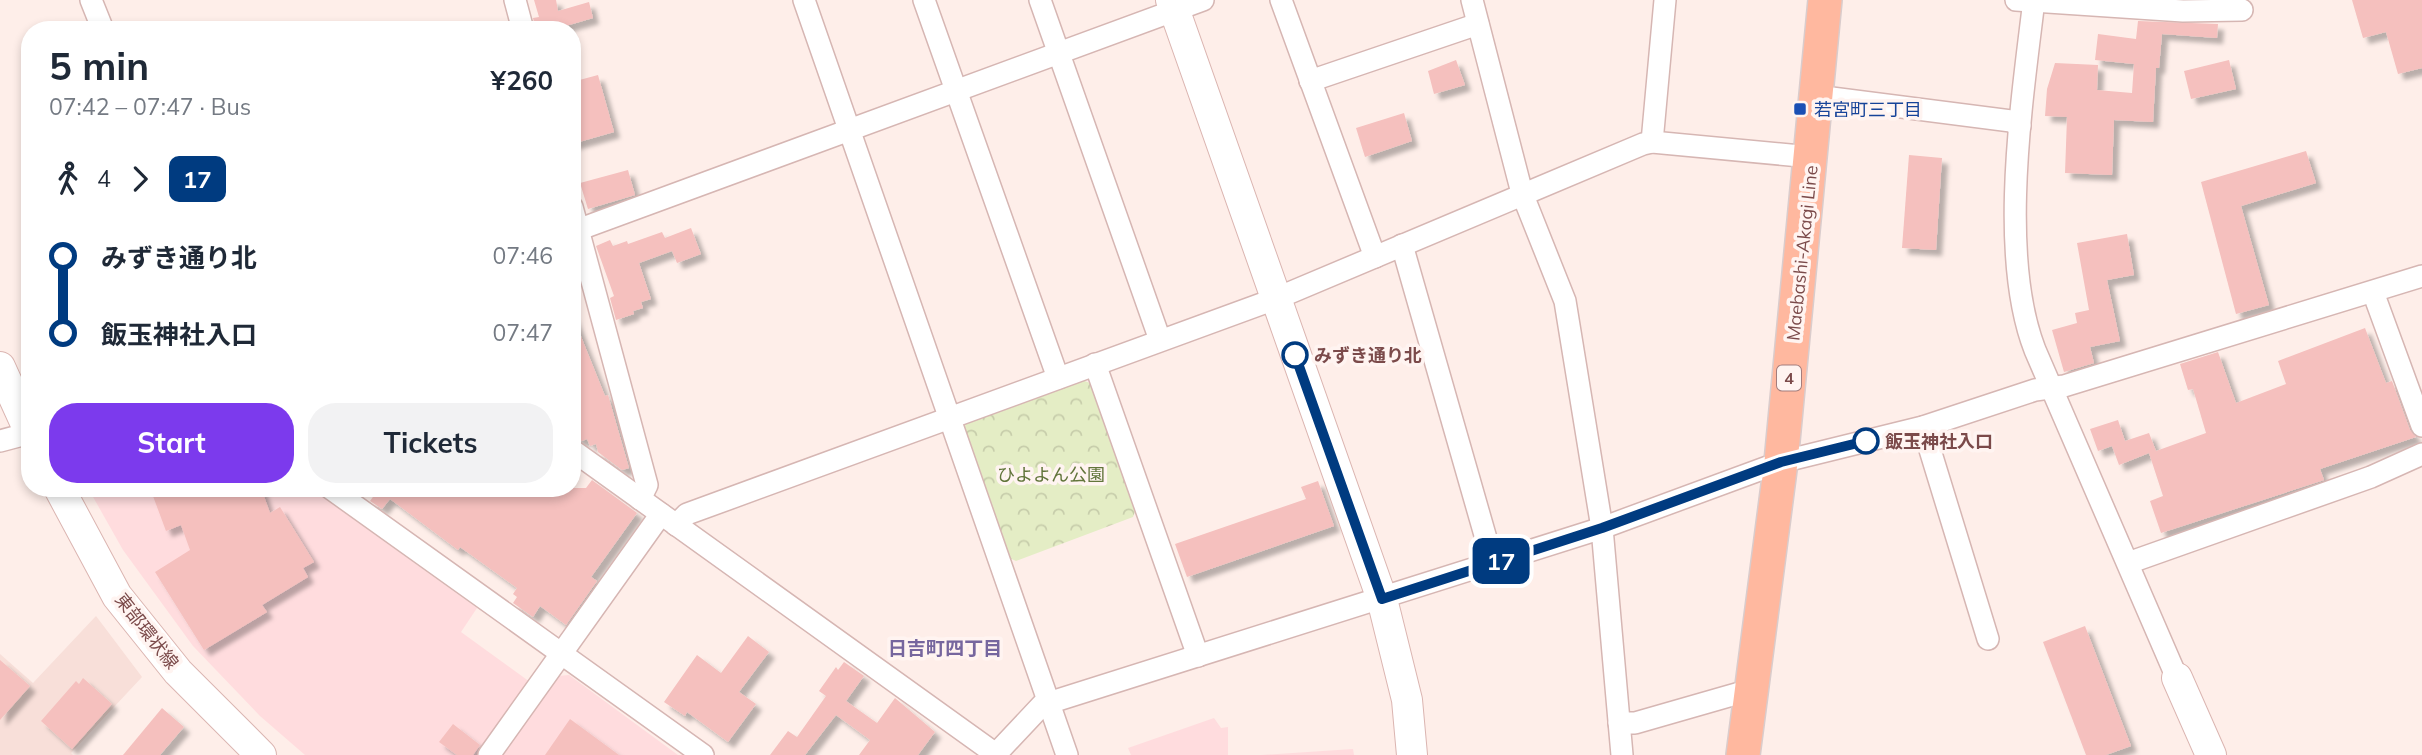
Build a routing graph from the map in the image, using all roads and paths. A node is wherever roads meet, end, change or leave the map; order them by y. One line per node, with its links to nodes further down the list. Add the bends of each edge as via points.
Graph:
1 (91, 0): 14 (street)
2 (514, 0): 15 (street)
3 (804, 0): 22 (street)
4 (924, 0): 19 (street)
5 (1040, 0): 17 (street)
6 (1203, 0): 12 (street)
7 (1281, 0): 18 (street)
8 (1472, 0): 16 (street)
9 (1665, 0): 23 (street)
10 (1825, 0): 20 (main road, Maebashi-Akagi Line / 4)
11 (2028, 1): 13 (street); 21 (street)
12 (1173, 5): 17 (street); 32 (street)
13 (2242, 10)
14 (99, 21)
15 (520, 21)
16 (1478, 24): 18 (street); 25 (street)
17 (1058, 53): 19 (street); 33 (street)
18 (1310, 81): 29 (street)
19 (955, 91): 22 (street); 36 (street)
20 (1816, 96): 21 (street, via 2011,121); 24 (main road, Maebashi-Akagi Line / 4)
21 (2020, 126): 37 (street, via 2020,301)
22 (848, 131): 26 (street); 39 (street)
23 (1652, 142): 24 (street); 25 (street)
24 (1811, 157): 46 (main road, Maebashi-Akagi Line / 4)
25 (1522, 193): 27 (street); 51 (street, via 1565,301)
26 (581, 229)
27 (1402, 245): 29 (street); 52 (street)
28 (581, 252): 49 (street, via 648,485)
29 (1375, 257): 32 (street)
30 (2422, 276): 31 (street)
31 (2373, 292): 37 (street); 40 (street)
32 (1275, 299): 33 (street); 54 (street)
33 (1160, 340): 34 (street)
34 (1095, 364): 36 (street); 57 (street)
35 (0, 367): 38 (street)
36 (1058, 378): 39 (street)
37 (2051, 388): 41 (street); 53 (street)
38 (21, 413)
39 (949, 417): 50 (street); 60 (street)
40 (2422, 426)
41 (1923, 427): 46 (street); 55 (street)
42 (21, 435): 43 (street)
43 (0, 441)
44 (2422, 454): 53 (street, via 2371,477)
45 (581, 456): 49 (street)
46 (1781, 462): 51 (street); 59 (main road, Maebashi-Akagi Line / 4)
47 (64, 497): 62 (street, 東部環状線, via 117,596 178,672)
48 (343, 497): 56 (street)
49 (640, 499): 50 (street)
50 (669, 519): 56 (street); 65 (street)
51 (1602, 528): 52 (street); 61 (street)
52 (1493, 563): 54 (street)
53 (2128, 563): 58 (street)
54 (1382, 599): 57 (street); 67 (street, via 1407,700)
55 (1988, 639)
56 (561, 653): 63 (street); 64 (street)
57 (1198, 656): 60 (street)
58 (2177, 678): 70 (street)
59 (1750, 690): 61 (street, via 1635,723); 69 (main road, Maebashi-Akagi Line / 4)
60 (1049, 703): 65 (street, via 1036,709); 66 (street)
61 (1619, 723): 68 (street)
62 (261, 755)
63 (489, 755)
64 (703, 755)
65 (996, 755)
66 (1067, 755)
67 (1412, 755)
68 (1622, 755)
69 (1743, 755)
70 (2211, 755)

